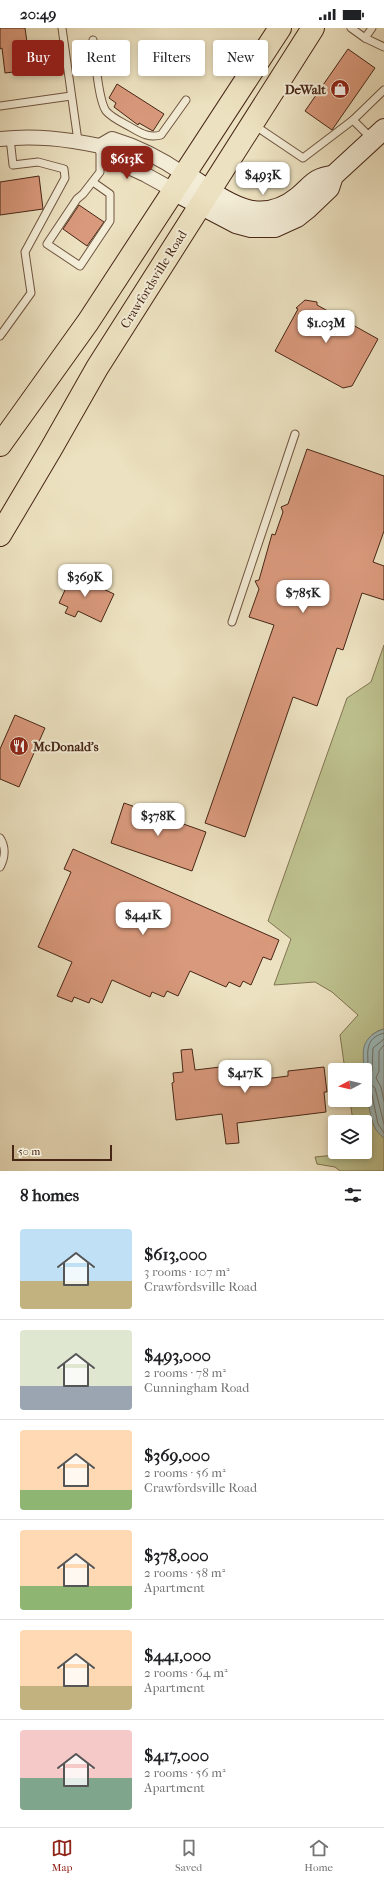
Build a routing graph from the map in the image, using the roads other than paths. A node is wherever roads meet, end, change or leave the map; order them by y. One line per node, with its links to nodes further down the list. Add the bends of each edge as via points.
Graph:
1 (62, 28): 10 (lane)
2 (280, 28): 20 (main road)
3 (313, 28): 14 (main road, Crawfordsville Road)
4 (351, 28): 6 (lane)
5 (372, 28): 6 (lane)
6 (365, 38): 7 (lane)
7 (384, 47)
8 (98, 76): 11 (lane, via 106,110 114,118 142,134 156,137 162,135)
9 (384, 90): 13 (lane)
10 (71, 96): 12 (lane); 17 (lane)
11 (186, 100)
12 (0, 106)
13 (353, 120): 14 (lane, via 303,158); 15 (lane)
14 (252, 124): 21 (main road, Crawfordsville Road)
15 (378, 134): 21 (street, via 333,176 329,188 307,209 297,217 275,226 243,225 230,221)
16 (5, 139): 17 (street, via 42,137); 22 (lane, via 13,165 38,162 64,169 65,178 25,252 31,293)
17 (78, 141): 18 (street)
18 (100, 146): 19 (lane, via 100,172); 20 (street, via 109,158 146,175); 20 (street, via 112,138 160,159)
19 (93, 182): 19 (lane, via 77,199 47,244 80,266 110,221 110,194)
20 (180, 183): 21 (street); 24 (main road, via 88,322)
21 (205, 197): 25 (main road, Crawfordsville Road, via 97,368)
22 (0, 336)
23 (295, 434): 26 (lane)
24 (0, 445)
25 (0, 535)
26 (232, 622)
27 (0, 838): 28 (lane, via 4,860)
28 (0, 867)

